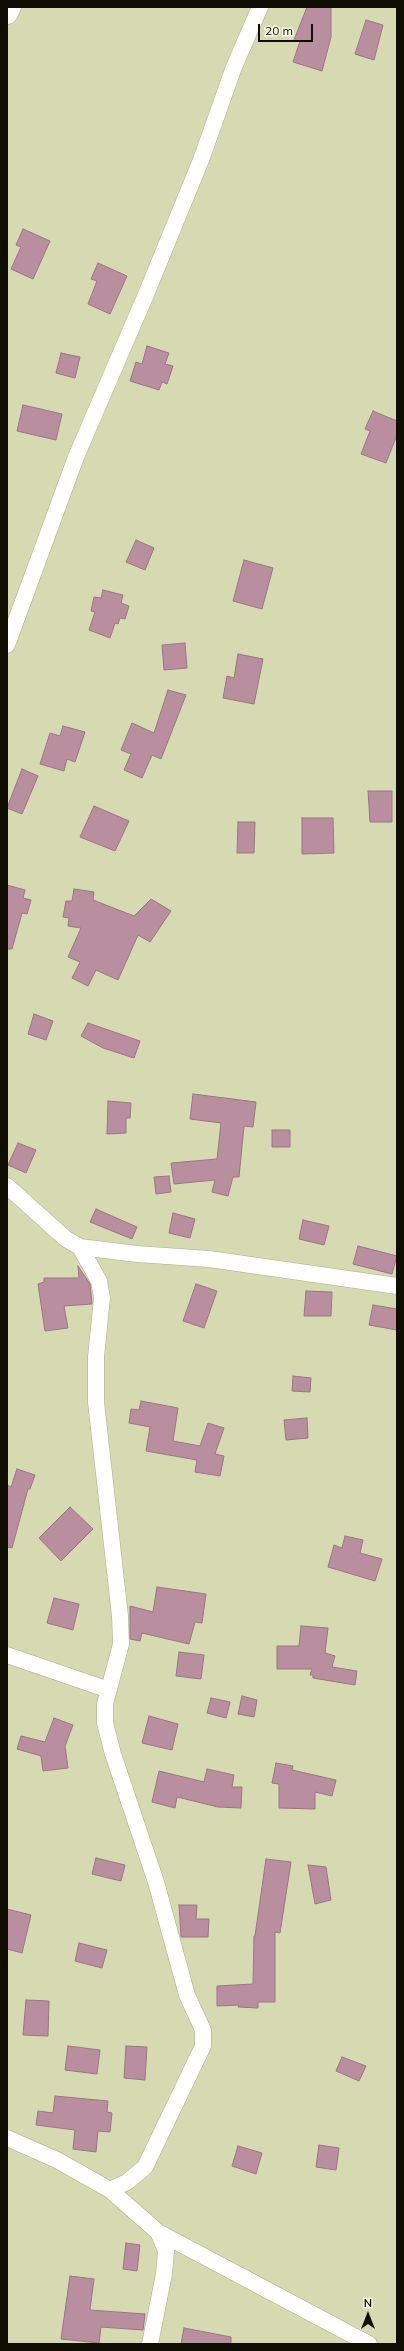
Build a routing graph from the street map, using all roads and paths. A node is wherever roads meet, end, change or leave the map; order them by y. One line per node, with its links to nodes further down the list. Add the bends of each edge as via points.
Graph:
1 (10, 7): 3 (main road)
2 (260, 7): 4 (street, via 234,67 209,140 168,241 76,457)
3 (7, 13)
4 (7, 644)
5 (7, 1186): 6 (street, via 66,1239)
6 (80, 1247): 7 (street, via 209,1259); 9 (street, via 99,1281 102,1298 96,1357 96,1402 120,1616 120,1644)
7 (397, 1286)
8 (7, 1655): 9 (street)
9 (109, 1690): 11 (street, via 105,1704 105,1723 112,1754 156,1882 187,1995 203,2030 203,2046 144,2166 127,2182)
10 (7, 2138): 11 (street, via 57,2160)
11 (110, 2190): 12 (street)
12 (158, 2232): 13 (street, via 166,2251); 14 (street)
13 (150, 2344)
14 (370, 2344)

